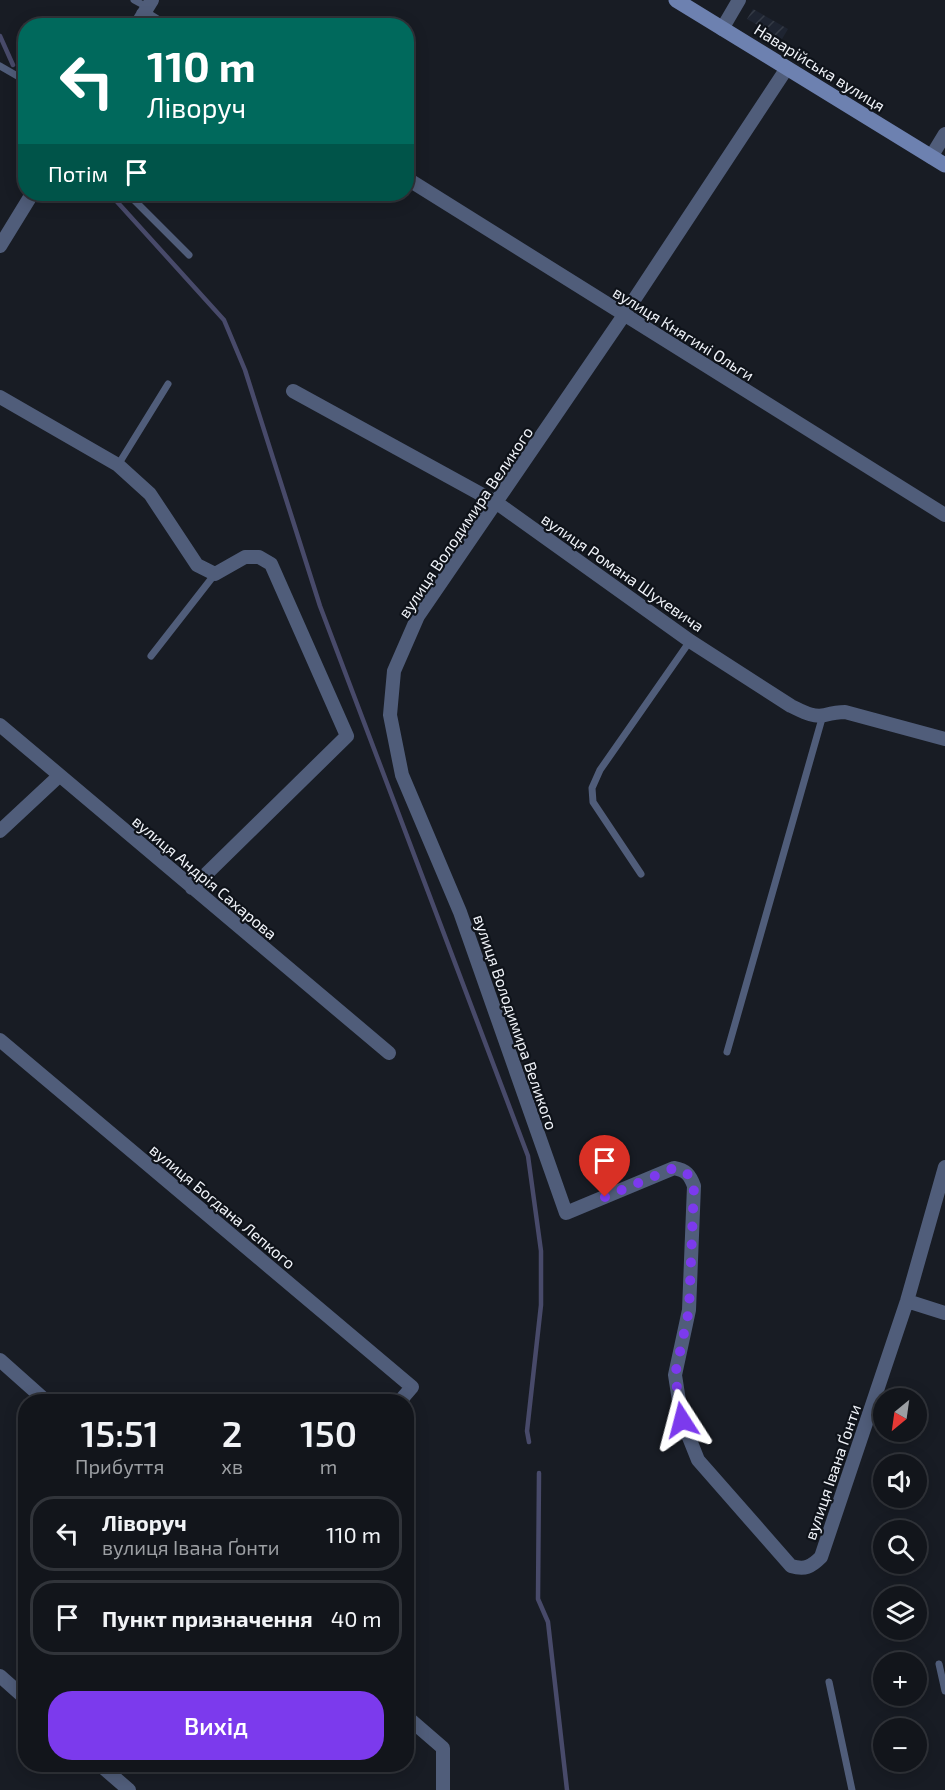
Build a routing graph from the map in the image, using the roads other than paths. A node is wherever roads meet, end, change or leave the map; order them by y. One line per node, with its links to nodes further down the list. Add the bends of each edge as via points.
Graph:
1 (134, 0): 4 (lane)
2 (676, 0): 5 (street, Наварійська вулиця)
3 (739, 0): 5 (street)
4 (145, 12)
5 (722, 28): 7 (street, Наварійська вулиця)
6 (0, 66): 8 (lane)
7 (787, 68): 10 (street, Наварійська вулиця); 16 (street, вулиця Володимира Великого)
8 (18, 76)
9 (945, 134): 10 (street)
10 (938, 161)
11 (414, 183): 16 (street, вулиця Княгині Ольги)
12 (28, 201): 14 (street)
13 (135, 201): 15 (lane)
14 (0, 246)
15 (189, 255)
16 (624, 315): 21 (street, вулиця Володимира Великого); 22 (street, вулиця Княгині Ольги)
17 (168, 384): 20 (lane)
18 (293, 391): 21 (street, вулиця Романа Шухевича)
19 (0, 397): 20 (street)
20 (118, 465): 23 (street, via 150,494 196,565)
21 (497, 503): 24 (street, вулиця Романа Шухевича); 37 (street, вулиця Володимира Великого, via 418,616 394,671 390,714 402,775 460,912)
22 (945, 514)
23 (215, 574): 25 (lane); 32 (street, via 245,556 259,556 271,564 346,736)
24 (690, 641): 26 (street, вулиця Романа Шухевича, via 791,706); 31 (lane, via 600,770 592,788 594,802)
25 (151, 656)
26 (823, 716): 28 (street, вулиця Романа Шухевича, via 845,712); 34 (lane)
27 (0, 725): 29 (street, вулиця Андрія Сахарова)
28 (945, 739)
29 (59, 776): 30 (street); 32 (street, вулиця Андрія Сахарова)
30 (0, 831)
31 (641, 874)
32 (192, 888): 35 (street, вулиця Андрія Сахарова)
33 (0, 1040): 42 (street, вулиця Богдана Лепкого, via 411,1387)
34 (727, 1052)
35 (389, 1053)
36 (945, 1167): 38 (street, вулиця Івана Ґонти)
37 (566, 1213): 38 (street, вулиця Івана Ґонти, via 674,1168 690,1175 694,1186 689,1310 675,1375 682,1420 698,1460 791,1566 801,1569 812,1566 820,1557)
38 (907, 1301): 39 (street)
39 (945, 1313)
40 (0, 1360): 41 (street)
41 (38, 1394)
42 (406, 1394)
43 (939, 1664): 46 (lane)
44 (0, 1676): 47 (street)
45 (829, 1682): 52 (lane)
46 (945, 1691)
47 (18, 1692)
48 (414, 1723): 51 (street, via 443,1748)
49 (108, 1772): 50 (street)
50 (129, 1790)
51 (443, 1790)
52 (852, 1790)

